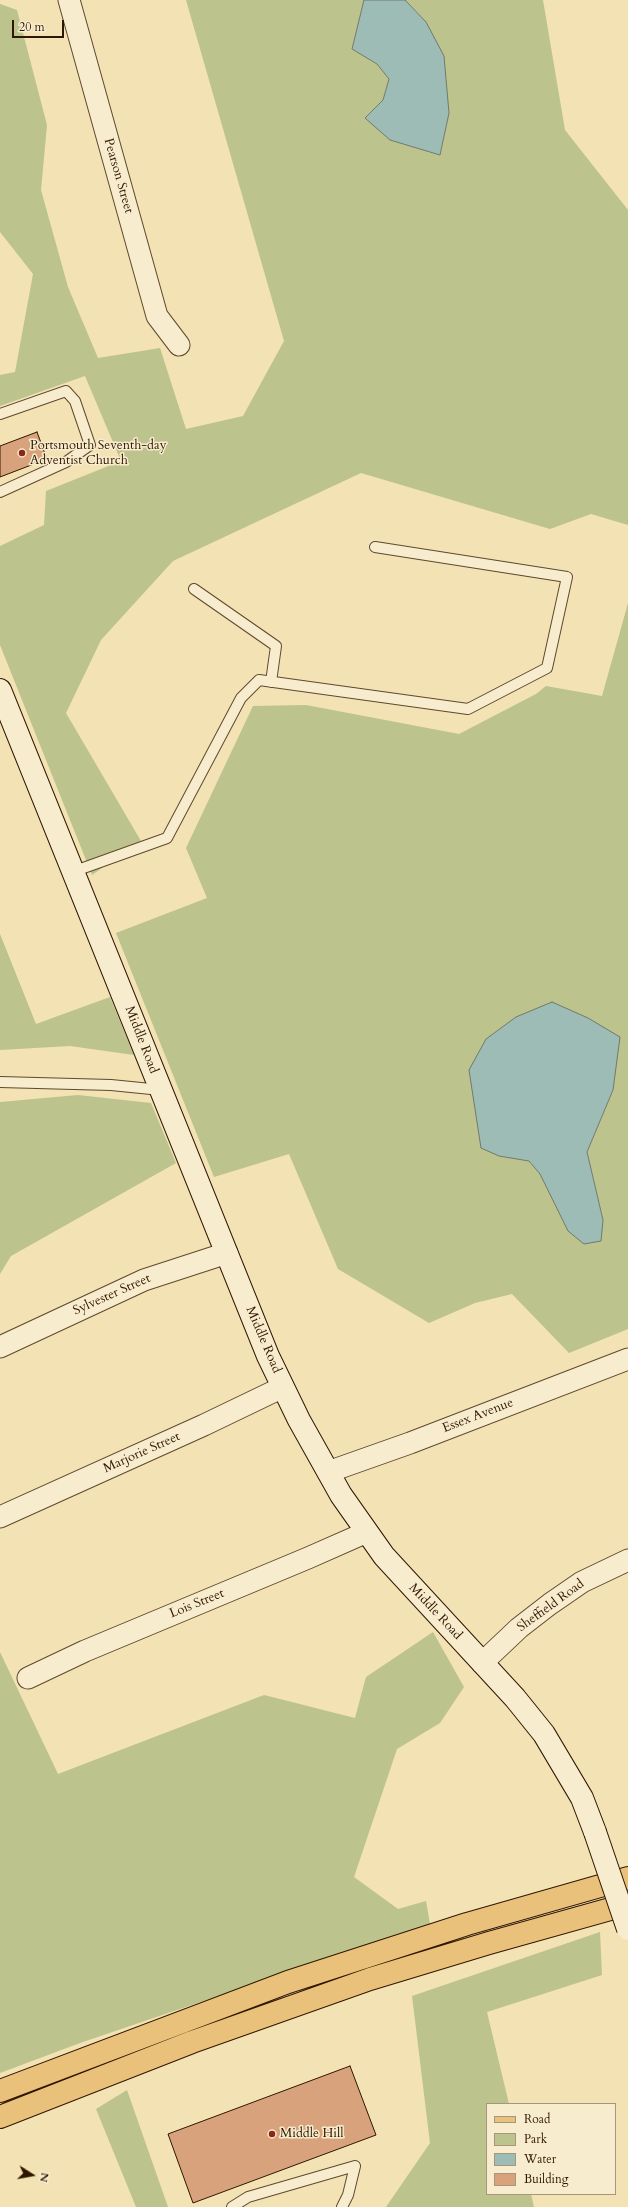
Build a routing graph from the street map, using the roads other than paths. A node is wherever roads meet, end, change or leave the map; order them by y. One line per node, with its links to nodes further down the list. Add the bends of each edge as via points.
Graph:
1 (70, 0): 2 (street, Pearson Street, via 157,316)
2 (179, 345)
3 (0, 414): 4 (lane, via 66,391 75,400 90,445 66,462)
4 (0, 492)
5 (375, 547): 7 (lane, via 567,577 547,668 468,709)
6 (194, 589): 7 (lane, via 276,646)
7 (271, 682): 9 (lane, via 259,680 241,698 167,838)
8 (0, 690): 9 (main road, Middle Road)
9 (75, 872): 11 (main road, Middle Road)
10 (0, 1082): 11 (lane, via 110,1085)
11 (161, 1090): 12 (main road, Middle Road)
12 (227, 1253): 13 (street, Sylvester Street, via 144,1280); 15 (main road, Middle Road)
13 (0, 1347)
14 (628, 1359): 16 (street, Essex Avenue)
15 (283, 1387): 16 (main road, Middle Road); 17 (street, Marjorie Street)
16 (328, 1472): 18 (main road, Middle Road)
17 (0, 1517)
18 (367, 1532): 20 (main road, Middle Road, via 406,1581); 21 (street, Lois Street, via 92,1647)
19 (628, 1560): 20 (street, Sheffield Road, via 569,1591 519,1628)
20 (482, 1663): 24 (main road, Middle Road, bridge, via 515,1698 555,1751 582,1798)
21 (28, 1678)
22 (628, 1878): 25 (main road, via 467,1924 311,1974)
23 (628, 1904): 26 (main road, via 488,1943 363,1982 206,2037)
24 (628, 1929)
25 (0, 2090)
26 (0, 2117)
27 (232, 2207): 28 (lane, via 248,2197 355,2166 348,2195)
28 (342, 2207)

